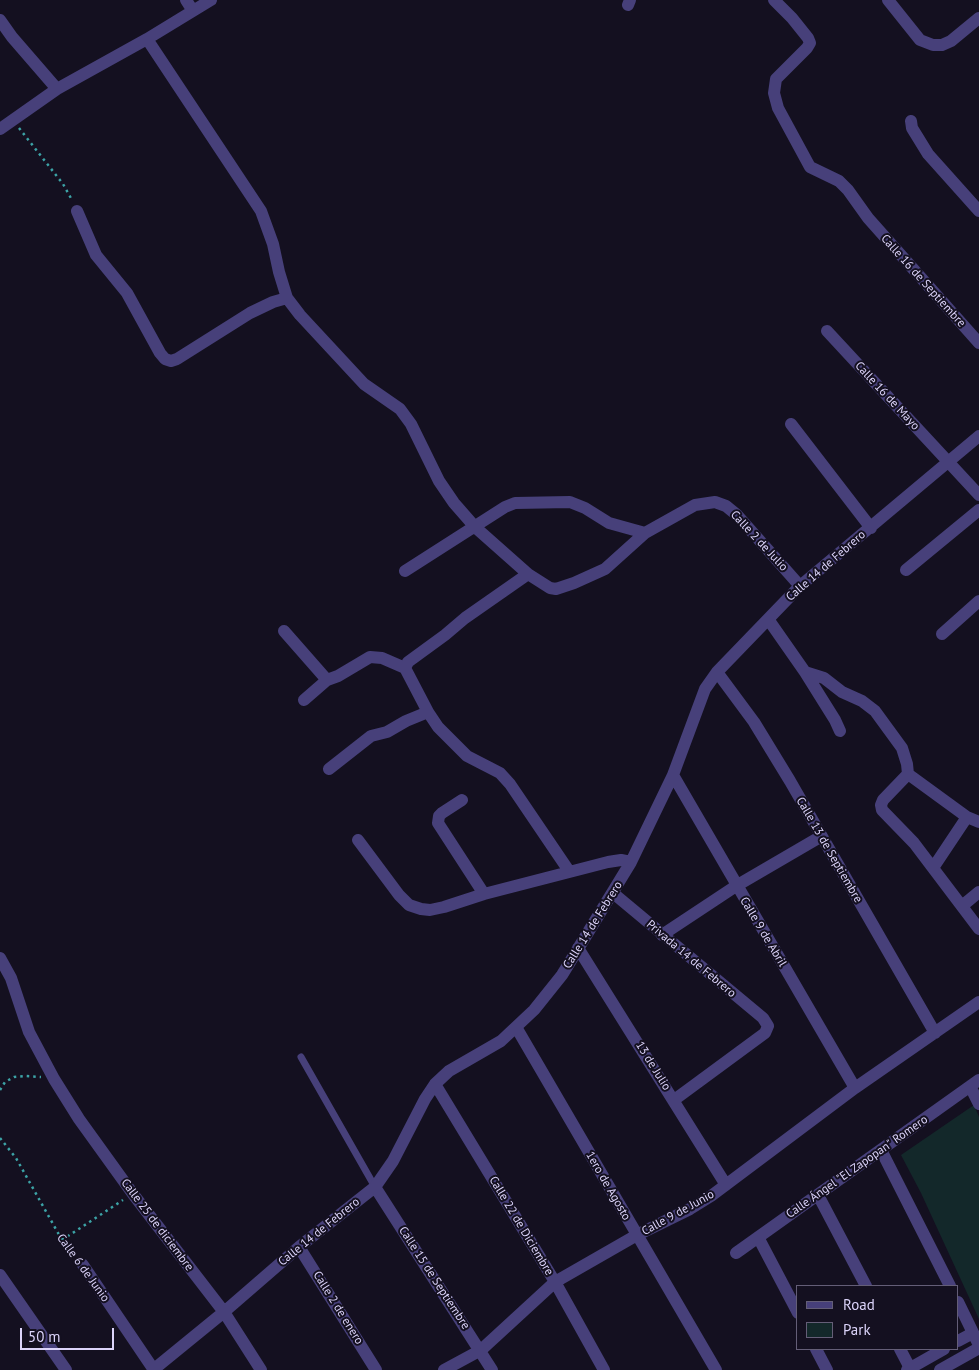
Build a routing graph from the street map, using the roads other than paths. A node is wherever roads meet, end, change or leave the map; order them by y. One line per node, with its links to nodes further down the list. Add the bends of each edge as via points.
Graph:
1 (211, 0): 4 (street)
2 (774, 0): 15 (street, Calle 16 de Septiembre, via 810,43 776,79 774,93 778,108 810,167 839,181 848,190 868,218)
3 (888, 0): 5 (street, via 920,40 933,45 951,42)
4 (190, 5): 7 (street)
5 (979, 18)
6 (0, 20): 8 (street)
7 (147, 39): 8 (street); 13 (street, via 261,211)
8 (57, 89): 10 (street)
9 (911, 120): 12 (street, via 912,128 928,154)
10 (0, 129)
11 (77, 211): 13 (street, via 96,255 127,293 160,353 171,361 250,313)
12 (979, 211)
13 (287, 298): 21 (street, via 364,384 400,410 420,440 439,481)
14 (827, 331): 18 (street, Calle 16 de Mayo)
15 (979, 343)
16 (791, 424): 22 (street)
17 (979, 436): 18 (street, Calle 14 de Febrero)
18 (948, 462): 19 (street, Calle 16 de Mayo); 22 (street, Calle 14 de Febrero)
19 (979, 495)
20 (979, 510): 24 (street)
21 (475, 527): 23 (street, via 515,502 570,502 609,523); 25 (street); 26 (street)
22 (871, 528): 27 (street, Calle 14 de Febrero)
23 (644, 533): 26 (street, via 604,568 563,587 550,588); 27 (street, Calle 2 de Julio, via 695,505 715,502 737,515)
24 (906, 570)
25 (405, 571)
26 (528, 574): 32 (street, via 465,618 408,662)
27 (800, 586): 29 (street, Calle 14 de Febrero)
28 (979, 601): 31 (street)
29 (768, 619): 33 (street, Calle 14 de Febrero); 34 (street)
30 (284, 631): 35 (street)
31 (942, 634)
32 (405, 668): 35 (street, via 382,658 370,658); 37 (street)
33 (718, 672): 41 (street, Calle 14 de Febrero, via 705,689); 44 (street, Calle 13 de Septiembre, via 754,722)
34 (806, 672): 38 (street); 40 (street, via 824,678 875,711 902,748)
35 (327, 680): 36 (street)
36 (304, 700)
37 (428, 712): 39 (street, via 371,736); 48 (street, via 467,756 500,773)
38 (840, 731)
39 (329, 769)
40 (908, 774): 43 (street); 47 (street, via 883,800 882,810)
41 (673, 775): 46 (street, Calle 14 de Febrero); 49 (street, Calle 9 de Abril)
42 (462, 800): 52 (street, via 439,816 438,823)
43 (973, 819): 47 (street)
44 (820, 836): 49 (street); 60 (street, Calle 13 de Septiembre)
45 (358, 840): 52 (street, via 408,905 430,910)
46 (631, 862): 48 (street, via 621,860); 51 (street, Calle 14 de Febrero)
47 (933, 868): 53 (street)
48 (569, 871): 52 (street)
49 (736, 886): 55 (street); 64 (street, Calle 9 de Abril)
50 (979, 892): 53 (street)
51 (613, 893): 55 (street, Privada 14 de Febrero); 56 (street, Calle 14 de Febrero)
52 (484, 894)
53 (962, 906): 54 (street)
54 (979, 929)
55 (662, 935): 65 (street, Privada 14 de Febrero, via 763,1018 768,1026 765,1033)
56 (578, 948): 59 (street, Calle 14 de Febrero, via 562,975); 65 (street, 13 de Julio)
57 (0, 958): 82 (street, Calle 25 de diciembre, via 11,978 29,1032 79,1119)
58 (979, 1002): 60 (street, Calle 9 de Junio)
59 (516, 1027): 63 (street, Calle 14 de Febrero, via 501,1041 449,1071); 71 (street, 1ero de Agosto)
60 (934, 1032): 64 (street, Calle 9 de Junio)
61 (301, 1057): 69 (lane)
62 (975, 1083): 66 (street); 67 (street, Calle Ángel "El Zapopan" Romero)
63 (435, 1084): 69 (street, Calle 14 de Febrero); 77 (street, Calle 22 de Diciembre)
64 (855, 1088): 68 (street, Calle 9 de Junio)
65 (674, 1100): 68 (street, 13 de Julio)
66 (979, 1104)
67 (881, 1150): 70 (street, Calle Ángel "El Zapopan" Romero); 79 (street)
68 (726, 1185): 71 (street, Calle 9 de Junio, via 690,1209)
69 (375, 1187): 73 (street, Calle 14 de Febrero); 86 (street, Calle 15 de Septiembre)
70 (818, 1195): 72 (street, Calle Ángel "El Zapopan" Romero); 78 (street)
71 (637, 1236): 77 (street, Calle 9 de Junio); 98 (street, 1ero de Agosto)
72 (758, 1237): 74 (street, Calle Ángel "El Zapopan" Romero); 81 (street)
73 (299, 1247): 82 (street, Calle 14 de Febrero); 94 (street, Calle 2 de enero)
74 (736, 1253)
75 (83, 1265): 92 (street, Calle 6 de Junio)
76 (0, 1274): 91 (street)
77 (555, 1282): 86 (street, Calle 9 de Junio); 97 (street, Calle 22 de Diciembre)
78 (865, 1285)
79 (949, 1285)
80 (959, 1304): 83 (street)
81 (796, 1309)
82 (224, 1312): 92 (street, Calle 14 de Febrero); 93 (street, Calle 25 de diciembre)
83 (973, 1333): 84 (street); 85 (street)
84 (959, 1340)
85 (979, 1346): 100 (street)
86 (481, 1350): 95 (street, Calle 9 de Junio); 96 (street, Calle 15 de Septiembre)
87 (817, 1350): 99 (street)
88 (900, 1350): 90 (street)
89 (942, 1350): 90 (street)
90 (908, 1369)
91 (66, 1370)
92 (153, 1370)
93 (261, 1370)
94 (376, 1370)
95 (444, 1370)
96 (492, 1370)
97 (604, 1370)
98 (716, 1370)
99 (827, 1370)
100 (940, 1370)

